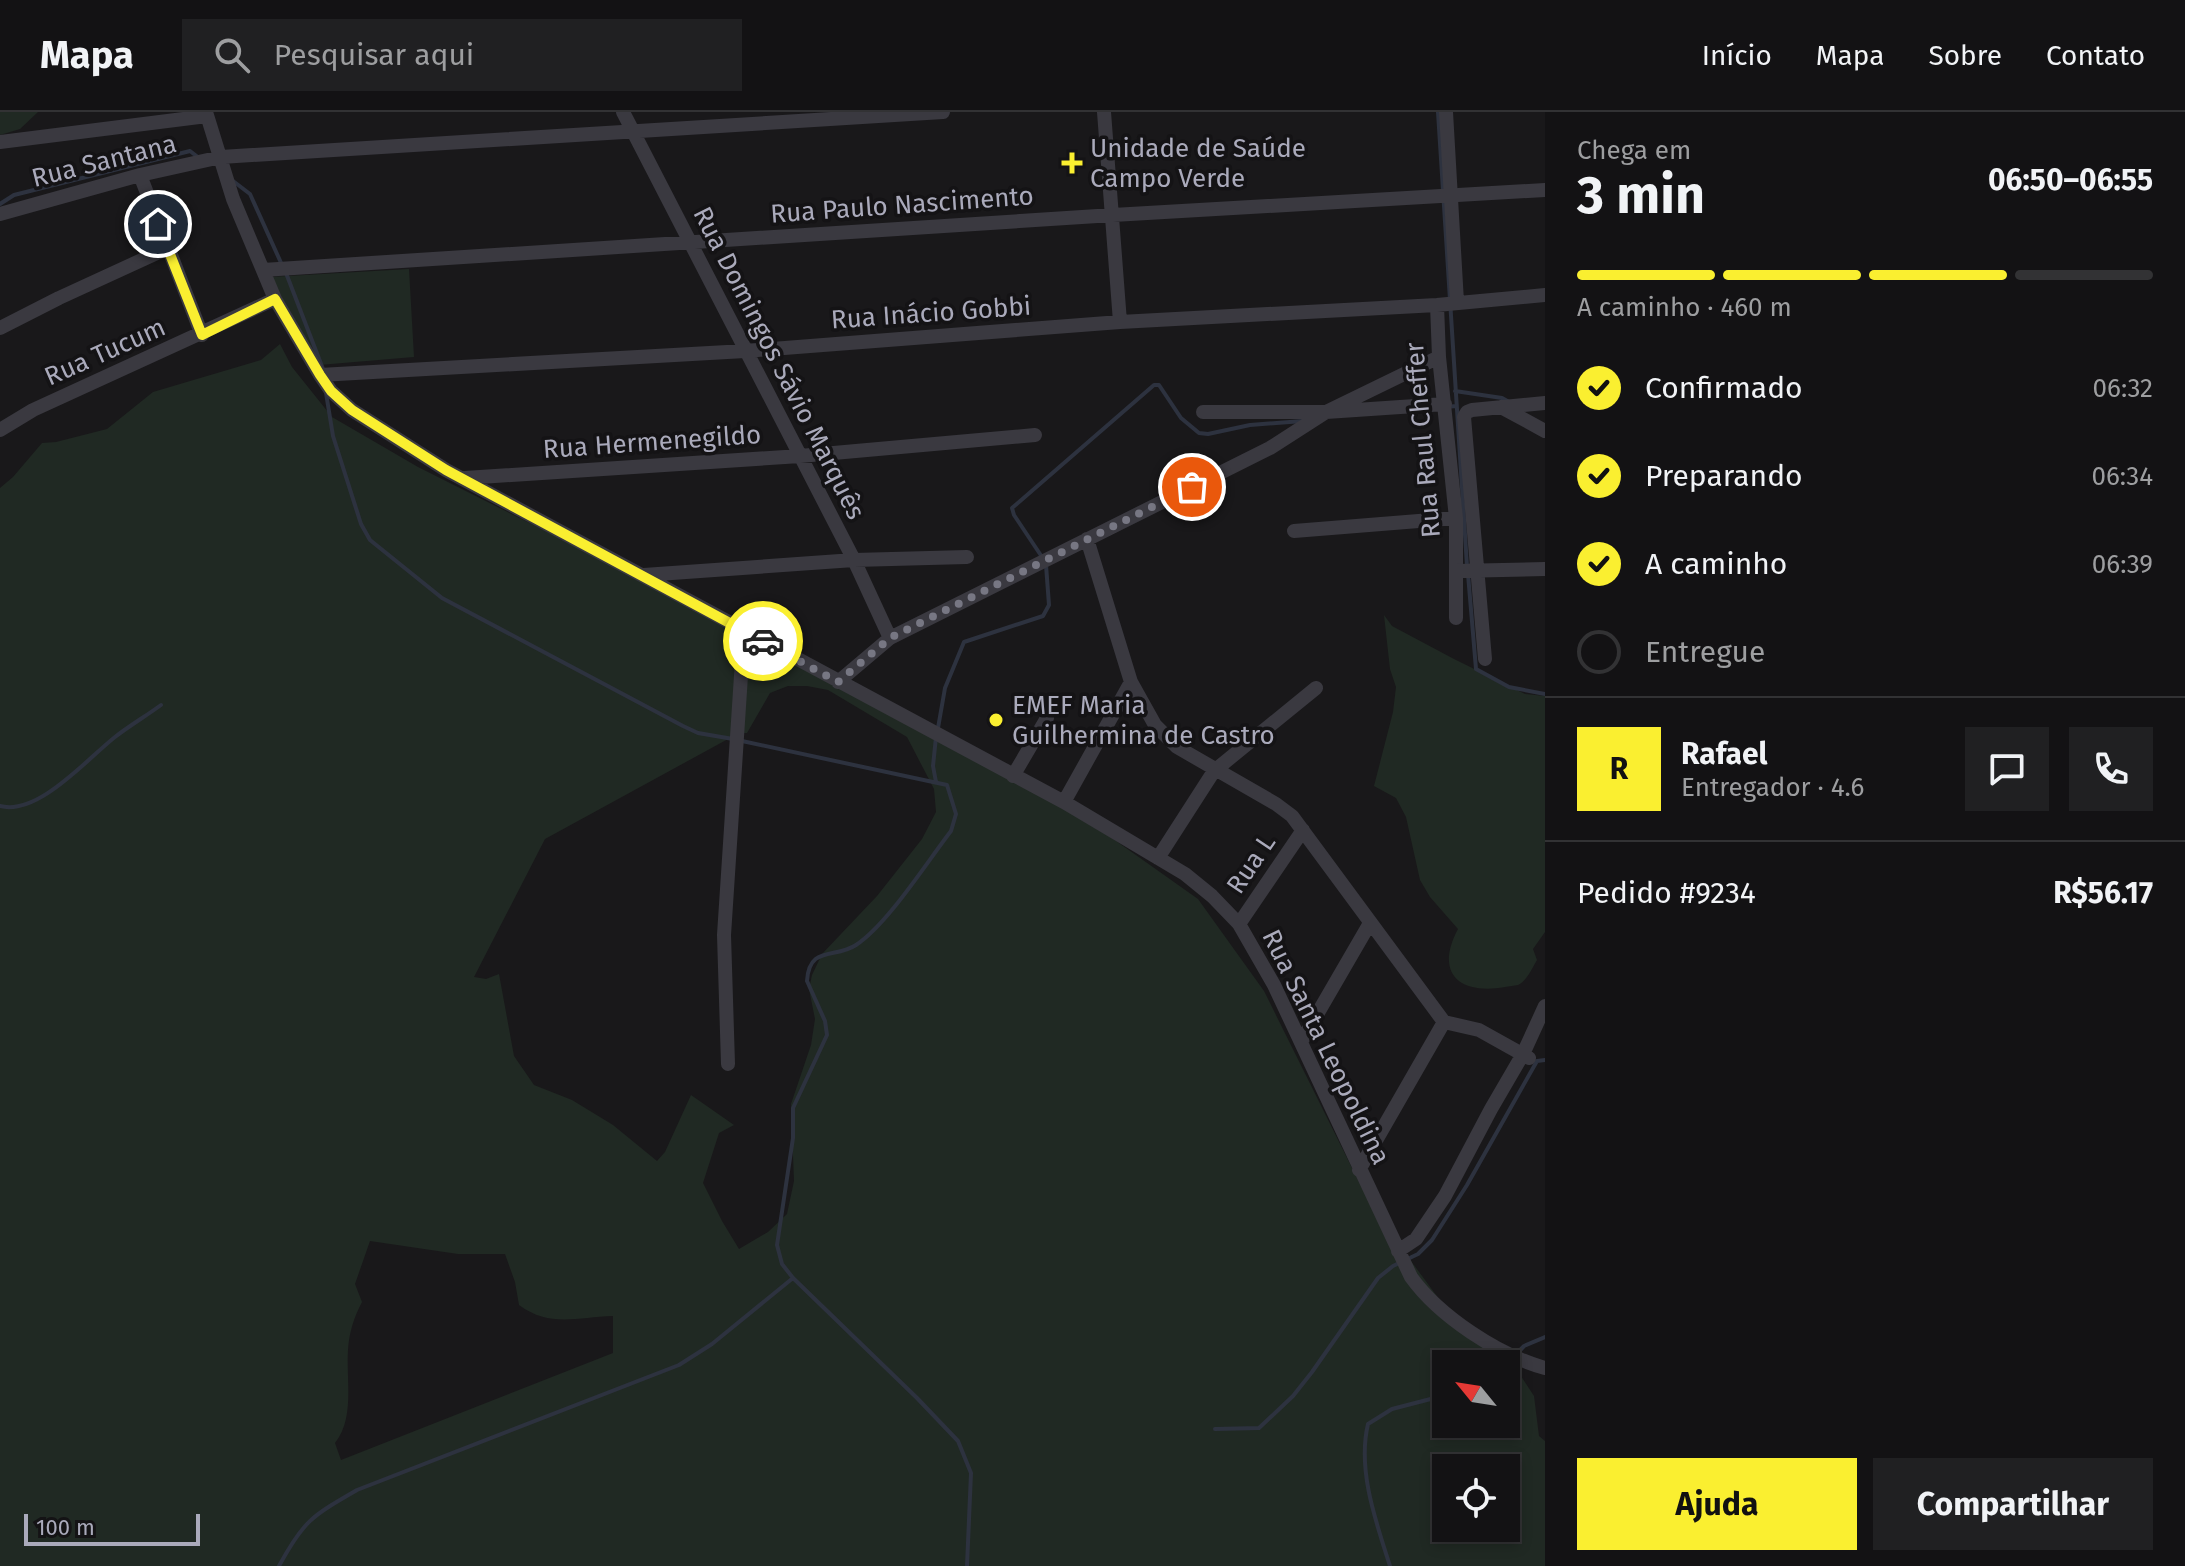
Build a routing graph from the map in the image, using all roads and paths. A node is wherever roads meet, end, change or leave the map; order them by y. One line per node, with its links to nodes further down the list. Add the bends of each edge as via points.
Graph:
1 (623, 112): 7 (street, Rua Domingos Sávio Marquês)
2 (943, 112): 6 (street, Rua Santana)
3 (1104, 112): 14 (street)
4 (1446, 112): 12 (street)
5 (207, 114): 8 (street); 9 (street, Rua Santa Leopoldina)
6 (727, 118): 7 (street, Rua Santana)
7 (633, 132): 9 (street, Rua Santana); 15 (street, Rua Domingos Sávio Marquês)
8 (0, 142)
9 (221, 157): 10 (street, Rua Santana); 17 (street, Rua Santa Leopoldina)
10 (140, 175): 13 (street, Rua Santana); 16 (street)
11 (1545, 190): 12 (street, Rua Paulo Nascimento)
12 (1451, 196): 14 (street, Rua Paulo Nascimento); 20 (street)
13 (0, 214)
14 (1113, 215): 15 (street, Rua Paulo Nascimento); 22 (street)
15 (689, 243): 17 (street, Rua Paulo Nascimento); 25 (street, Rua Domingos Sávio Marquês)
16 (168, 248): 23 (street); 24 (street)
17 (263, 270): 19 (street, Rua Santa Leopoldina)
18 (1545, 295): 20 (street, Rua Inácio Gobbi)
19 (275, 299): 24 (street, Rua Tucum); 27 (street, Rua Santa Leopoldina)
20 (1457, 302): 21 (street, Rua Inácio Gobbi)
21 (1437, 305): 22 (street, Rua Inácio Gobbi); 26 (street, Rua Raul Cheffer)
22 (1120, 322): 25 (street, Rua Inácio Gobbi)
23 (0, 328)
24 (202, 335): 33 (street, Rua Tucum, via 33,410)
25 (745, 351): 27 (street, Rua Inácio Gobbi); 36 (street, Rua Domingos Sávio Marquês)
26 (1439, 357): 30 (street, Rua Raul Cheffer); 32 (street)
27 (320, 375): 37 (street, Rua Santa Leopoldina, via 352,410)
28 (1545, 403): 29 (street)
29 (1502, 406): 34 (street); 44 (street, via 1472,410 1464,417)
30 (1445, 411): 32 (street); 38 (street, Rua Raul Cheffer)
31 (1203, 412): 32 (street)
32 (1322, 414): 40 (street, via 1270,448)
33 (0, 430)
34 (1545, 431)
35 (1035, 435): 36 (street, Rua Hermenegildo)
36 (800, 456): 37 (street, Rua Hermenegildo); 42 (street, Rua Domingos Sávio Marquês)
37 (463, 478): 45 (street, Rua Santa Leopoldina)
38 (1456, 518): 39 (street); 44 (street, Rua Raul Cheffer)
39 (1294, 531)
40 (1087, 539): 48 (street); 51 (street)
41 (967, 557): 42 (street)
42 (854, 560): 45 (street); 48 (street, Rua Domingos Sávio Marquês)
43 (1545, 569): 44 (street)
44 (1468, 570): 46 (street); 49 (street)
45 (644, 575): 47 (street, Rua Santa Leopoldina)
46 (1456, 618)
47 (744, 630): 50 (street, Rua Santa Leopoldina); 65 (street, via 724,935)
48 (890, 638): 50 (street)
49 (1485, 659)
50 (838, 682): 55 (street, Rua Santa Leopoldina)
51 (1131, 682): 54 (street, via 1164,736); 56 (street)
52 (1316, 688): 54 (street)
53 (1047, 718): 55 (street)
54 (1214, 771): 57 (street, via 1285,810); 58 (street)
55 (1013, 776): 56 (street, Rua Santa Leopoldina)
56 (1064, 802): 58 (street, Rua Santa Leopoldina)
57 (1303, 830): 59 (street); 60 (street, Rua L)
58 (1158, 858): 60 (street, Rua Santa Leopoldina, via 1212,896)
59 (1370, 923): 62 (street); 63 (street)
60 (1239, 924): 63 (street, Rua Santa Leopoldina)
61 (1545, 1006): 64 (street)
62 (1444, 1022): 64 (street, via 1479,1030); 66 (street)
63 (1301, 1042): 66 (street, Rua Santa Leopoldina)
64 (1526, 1056): 67 (street, via 1445,1196 1416,1239)
65 (728, 1064)
66 (1359, 1170): 67 (street, Rua Santa Leopoldina)
67 (1398, 1251): 68 (street, Rua Santa Leopoldina, via 1430,1300 1502,1351)
68 (1545, 1368)

